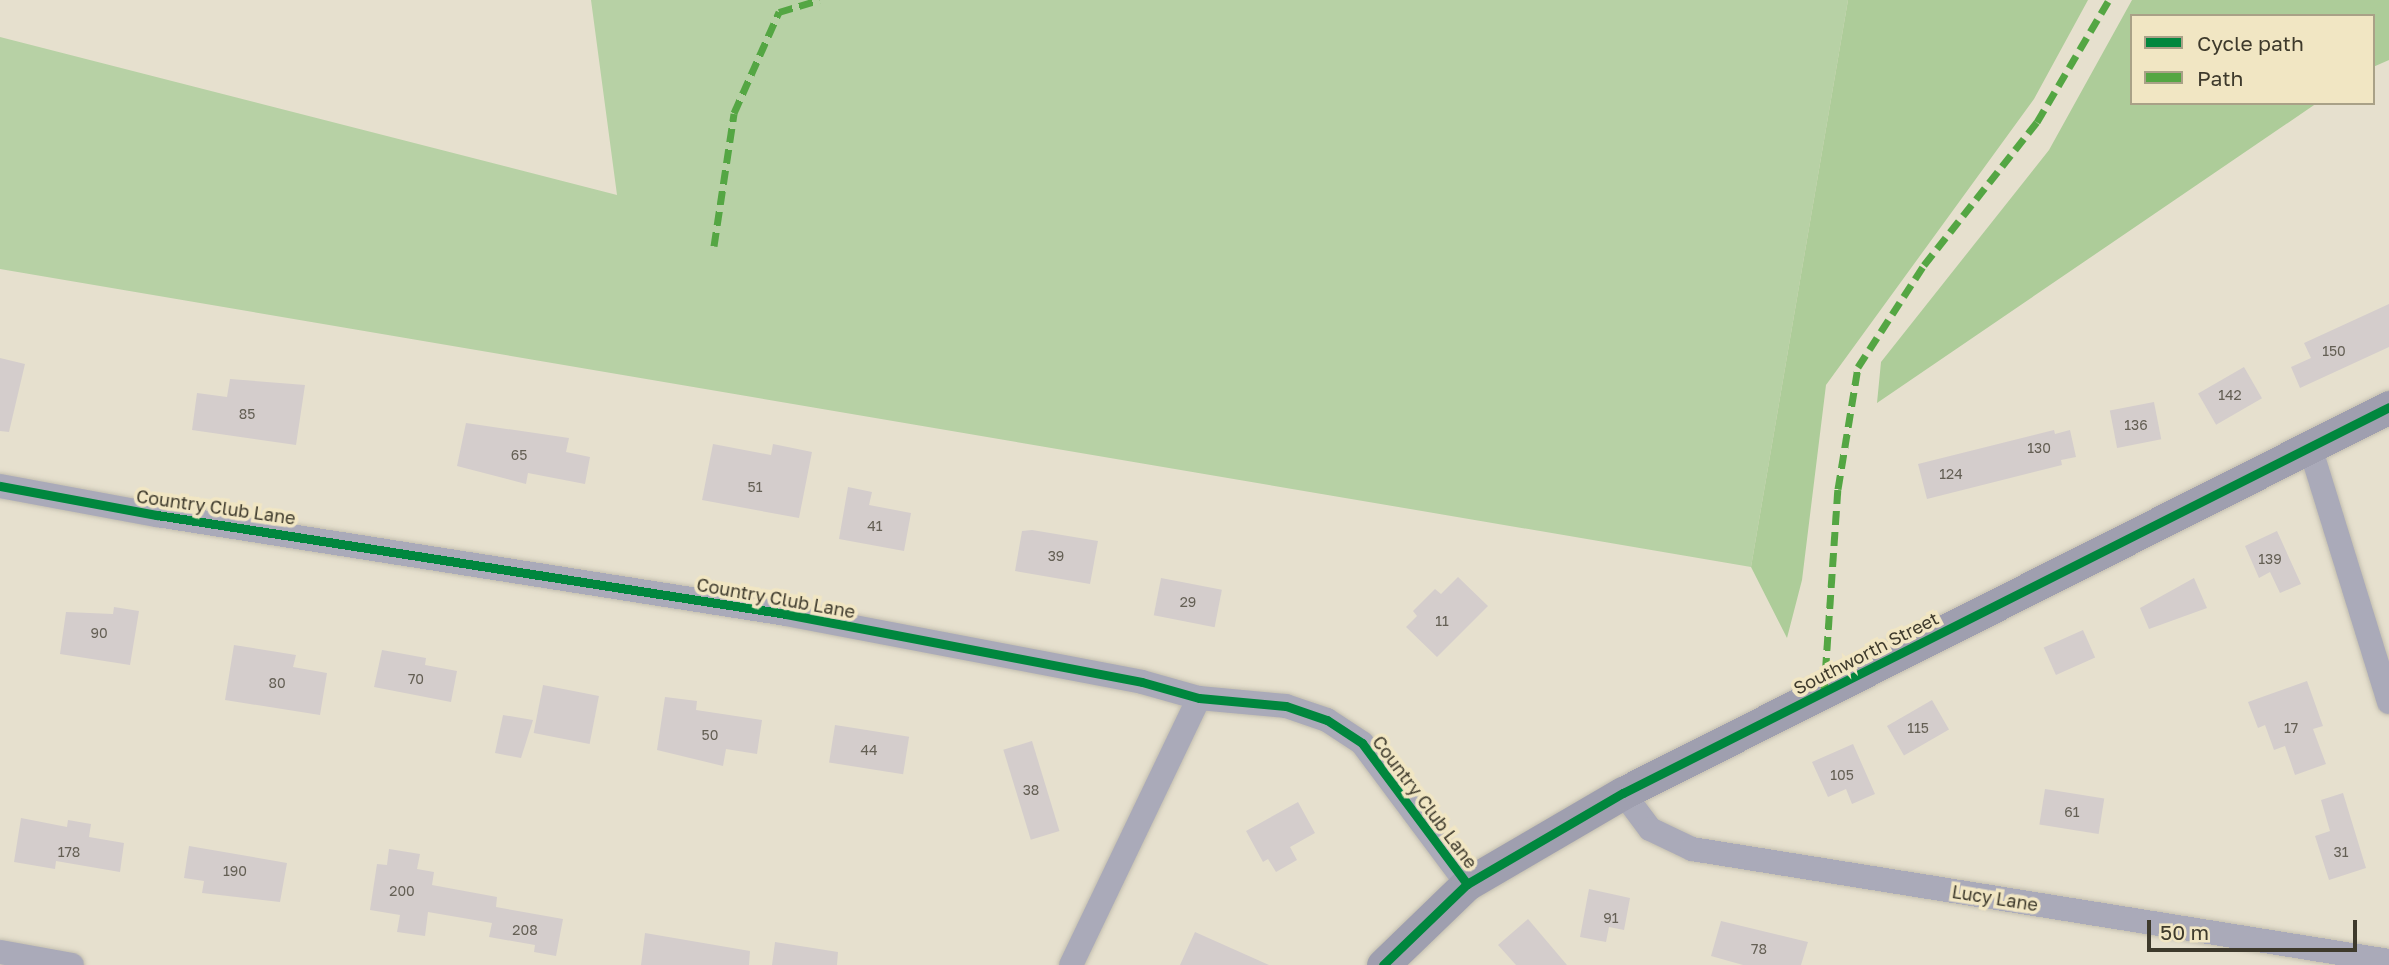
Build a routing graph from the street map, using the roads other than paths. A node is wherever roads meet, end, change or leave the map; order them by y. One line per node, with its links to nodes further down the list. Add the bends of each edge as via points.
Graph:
1 (2389, 407): 2 (street, Southworth Street)
2 (2310, 447): 5 (street); 6 (street, Southworth Street)
3 (0, 486): 4 (street, Country Club Lane, via 786,614 1142,682)
4 (1199, 698): 7 (street, Country Club Lane, via 1286,706 1345,730 1378,760); 11 (street)
5 (2389, 702)
6 (1623, 793): 7 (street, Southworth Street); 9 (street, Lucy Lane, via 1650,829 1692,849)
7 (1467, 884): 12 (street, Southworth Street)
8 (0, 952): 10 (street)
9 (2389, 961)
10 (72, 965)
11 (1071, 965)
12 (1383, 965)

